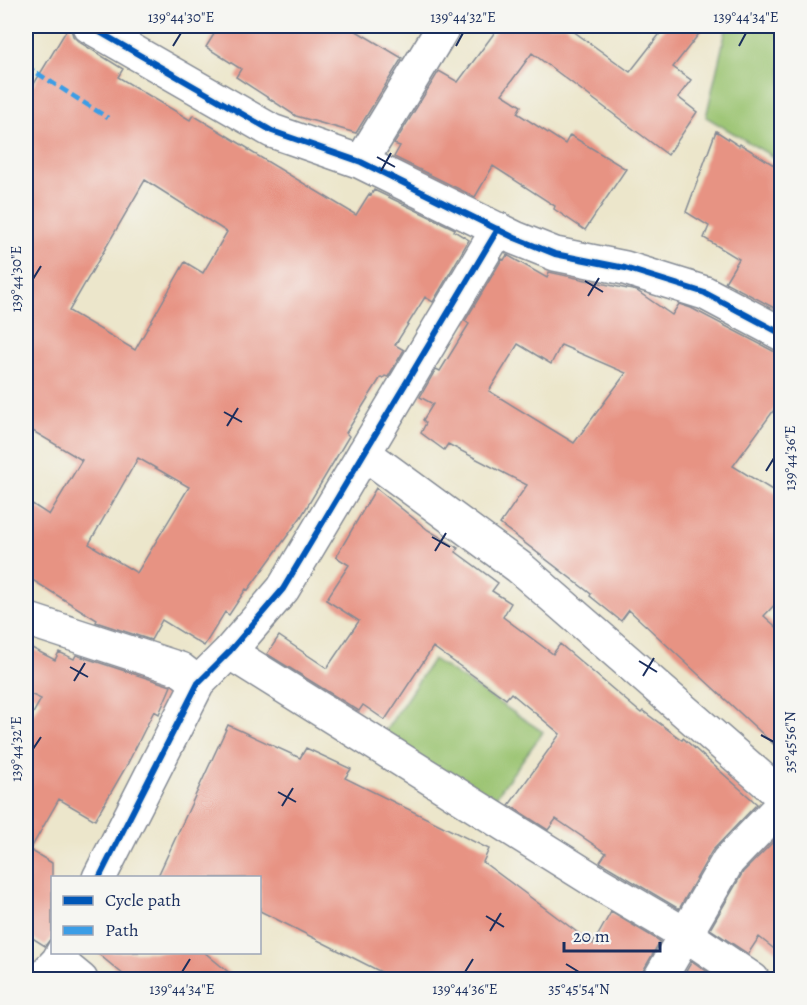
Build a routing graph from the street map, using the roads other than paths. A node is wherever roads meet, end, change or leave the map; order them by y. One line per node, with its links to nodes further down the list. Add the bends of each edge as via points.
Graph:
1 (89, 26): 3 (street, via 272,131)
2 (444, 26): 3 (street)
3 (361, 162): 4 (street)
4 (498, 230): 5 (street, via 555,254 625,268 705,293); 6 (street)
5 (782, 334)
6 (364, 453): 8 (street, via 283,589); 10 (street, via 519,567)
7 (26, 619): 9 (street, via 180,669)
8 (229, 652): 9 (street); 13 (street)
9 (198, 683): 12 (street)
10 (782, 796)
11 (782, 805): 13 (street, via 728,861)
12 (100, 876)
13 (685, 934): 14 (street); 15 (street)
14 (659, 980)
15 (753, 980)

